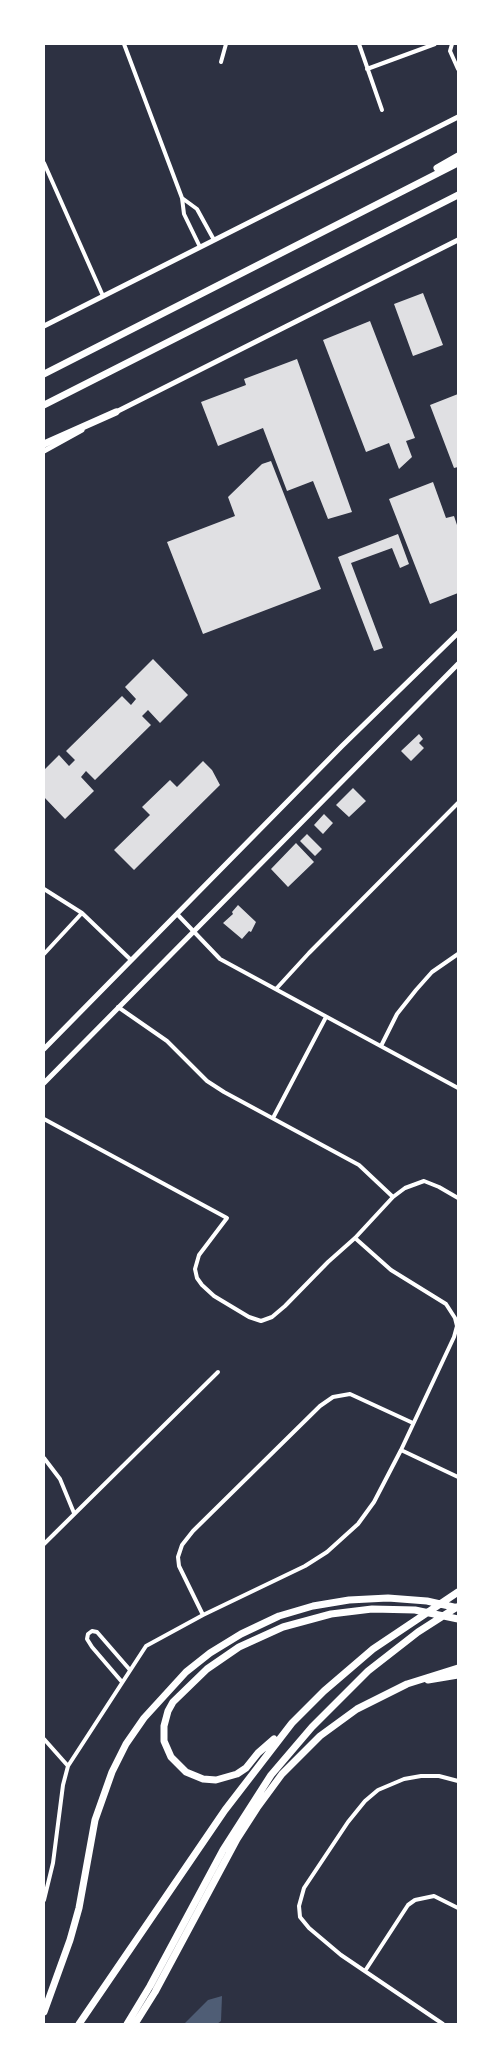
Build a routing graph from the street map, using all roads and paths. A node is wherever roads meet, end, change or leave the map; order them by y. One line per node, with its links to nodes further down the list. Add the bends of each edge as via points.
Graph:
1 (124, 44): 15 (street)
2 (226, 44): 6 (street)
3 (359, 44): 7 (street)
4 (435, 44): 7 (street)
5 (452, 44): 8 (street, via 450,51)
6 (221, 62)
7 (367, 69): 9 (street)
8 (459, 69)
9 (382, 110)
10 (459, 117): 17 (main road)
11 (459, 156): 16 (highway)
12 (459, 162): 16 (highway)
13 (44, 163): 20 (street)
14 (459, 195): 23 (highway)
15 (182, 198): 17 (street, via 197,208); 19 (street, via 184,214)
16 (383, 201): 22 (highway)
17 (214, 240): 19 (main road)
18 (459, 240): 24 (main road)
19 (200, 247): 20 (main road)
20 (103, 296): 21 (main road)
21 (44, 326)
22 (44, 374)
23 (44, 405)
24 (116, 411): 25 (highway); 26 (main road)
25 (44, 444)
26 (44, 451)
27 (459, 633): 32 (main road)
28 (459, 664): 33 (main road)
29 (459, 803): 37 (street)
30 (44, 889): 31 (street)
31 (82, 913): 34 (street); 36 (street)
32 (177, 914): 33 (street); 36 (main road)
33 (194, 931): 37 (street, via 220,959); 38 (main road)
34 (44, 954)
35 (459, 954): 40 (street, via 432,972 416,990)
36 (131, 960): 41 (main road)
37 (276, 989): 39 (street)
38 (118, 1008): 42 (main road); 44 (street, via 167,1041 207,1081)
39 (326, 1017): 40 (street); 44 (street)
40 (381, 1046): 43 (street)
41 (44, 1049)
42 (44, 1083)
43 (459, 1088)
44 (273, 1118): 46 (street, via 359,1165)
45 (44, 1119): 48 (street, via 227,1218 199,1256 195,1269 202,1286 249,1317 261,1321 272,1317)
46 (393, 1197): 47 (street, via 424,1181); 48 (street)
47 (459, 1198)
48 (355, 1238): 50 (street, via 391,1270 446,1304 457,1326)
49 (218, 1372): 54 (street)
50 (412, 1423): 51 (street); 58 (street, via 350,1394 333,1397 320,1406 182,1545 179,1566)
51 (401, 1450): 53 (street); 58 (street, via 374,1502 339,1542 305,1566)
52 (44, 1458): 54 (street, via 60,1479)
53 (459, 1477)
54 (74, 1513): 55 (street)
55 (44, 1544)
56 (459, 1592): 65 (highway, via 373,1649)
57 (459, 1607): 72 (highway, via 388,1598 313,1606 247,1631 197,1663 169,1689 135,1731 105,1789 74,1925); 74 (highway, via 418,1632 368,1671 312,1726 272,1775 222,1850)
58 (203, 1616): 61 (street, via 148,1644)
59 (459, 1619): 65 (highway, via 415,1610 372,1609 293,1623 246,1643 207,1669 177,1697 166,1717 164,1741 180,1768 197,1778 216,1780 246,1768)
60 (459, 1668): 64 (highway)
61 (130, 1670): 63 (street); 63 (street, via 97,1632 88,1634 92,1647)
62 (459, 1676): 64 (highway)
63 (122, 1682): 67 (street)
64 (407, 1684): 75 (highway, via 366,1703 336,1723 270,1788 232,1847)
65 (292, 1724): 73 (highway, via 225,1810)
66 (44, 1739): 67 (street)
67 (68, 1766): 69 (street)
68 (459, 1781): 71 (street, via 421,1776 378,1790 348,1822 304,1888 298,1906 300,1917 325,1942)
69 (44, 1900)
70 (459, 1908): 71 (street, via 434,1896 415,1900)
71 (365, 1971): 76 (street)
72 (44, 2012)
73 (79, 2025)
74 (127, 2025)
75 (135, 2025)
76 (443, 2025)

